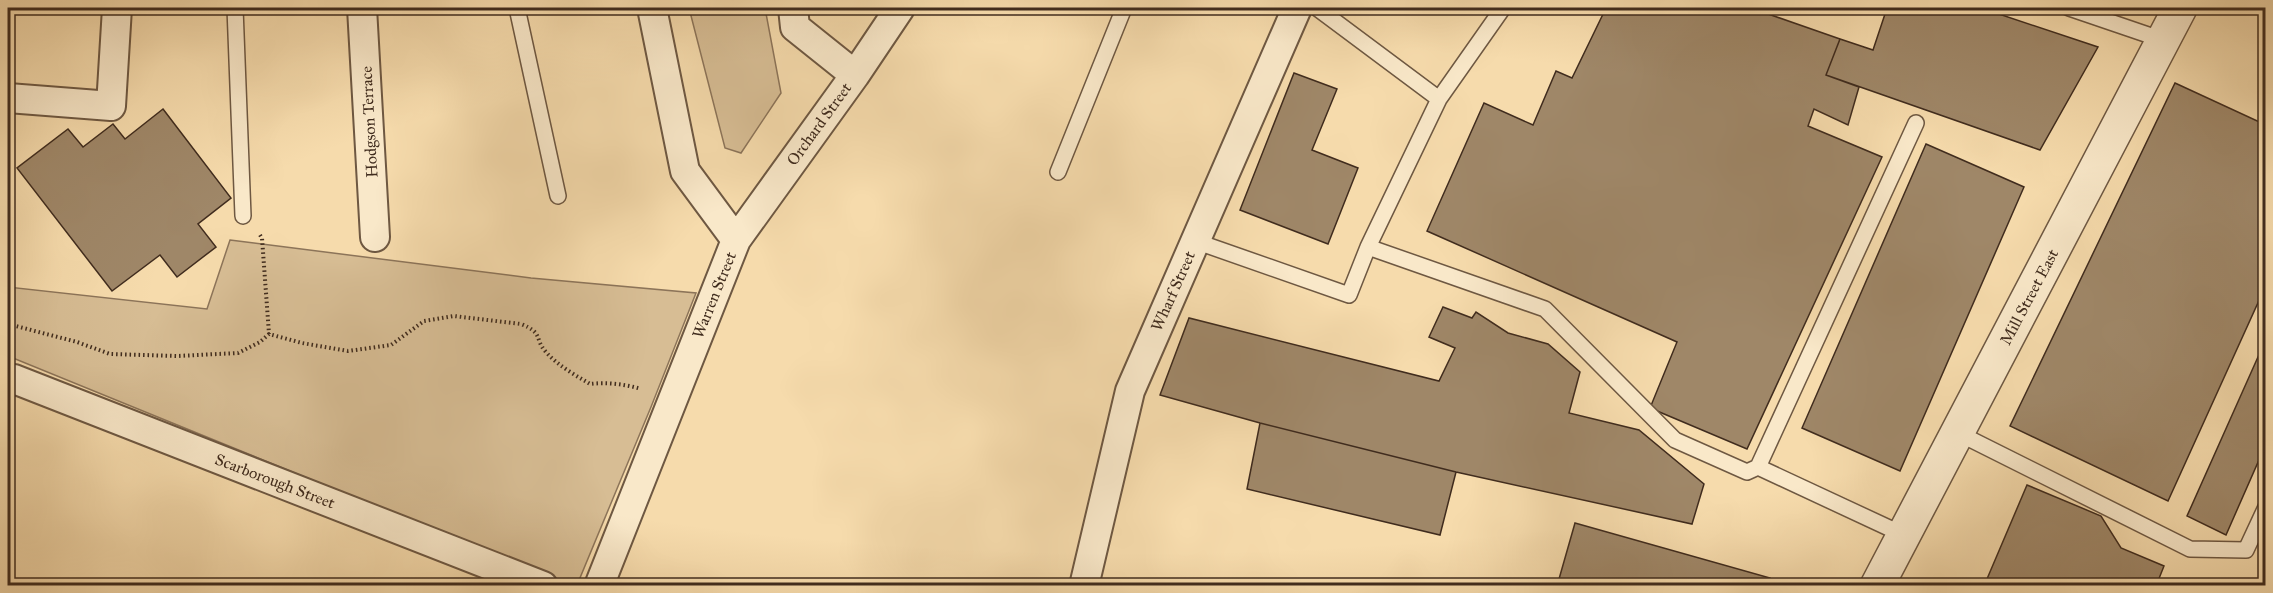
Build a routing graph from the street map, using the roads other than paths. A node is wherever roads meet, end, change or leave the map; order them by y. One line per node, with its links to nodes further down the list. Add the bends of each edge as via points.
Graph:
1 (117, 8): 16 (street, via 111,106)
2 (236, 8): 21 (lane)
3 (362, 8): 22 (street, Hodgson Terrace)
4 (517, 8): 20 (lane)
5 (652, 8): 23 (street, Warren Street, via 685,171)
6 (793, 8): 15 (street, via 795,27)
7 (900, 8): 15 (street, Orchard Street)
8 (1124, 8): 19 (lane)
9 (1298, 8): 24 (street, Wharf Street)
10 (1317, 8): 17 (lane)
11 (1503, 8): 17 (lane)
12 (2069, 8): 14 (lane)
13 (2180, 8): 14 (street, Mill Street East)
14 (2163, 40): 27 (street, Mill Street East)
15 (855, 75): 23 (street, Orchard Street)
16 (8, 98)
17 (1439, 99): 25 (lane)
18 (1916, 123): 28 (lane)
19 (1058, 172)
20 (558, 196)
21 (243, 216)
22 (375, 237)
23 (736, 240): 32 (street, Warren Street)
24 (1195, 241): 25 (lane, via 1349,295); 33 (street, Wharf Street, via 1130,391)
25 (1368, 247): 28 (lane, via 1545,309 1675,440 1747,472)
26 (8, 378): 31 (street, Scarborough Street)
27 (1958, 433): 29 (lane, via 2190,549 2246,550); 30 (street, Mill Street East)
28 (1758, 467): 30 (lane)
29 (2265, 507)
30 (1904, 535): 34 (street, Mill Street East)
31 (543, 585)
32 (599, 585)
33 (1084, 585)
34 (1877, 585)

